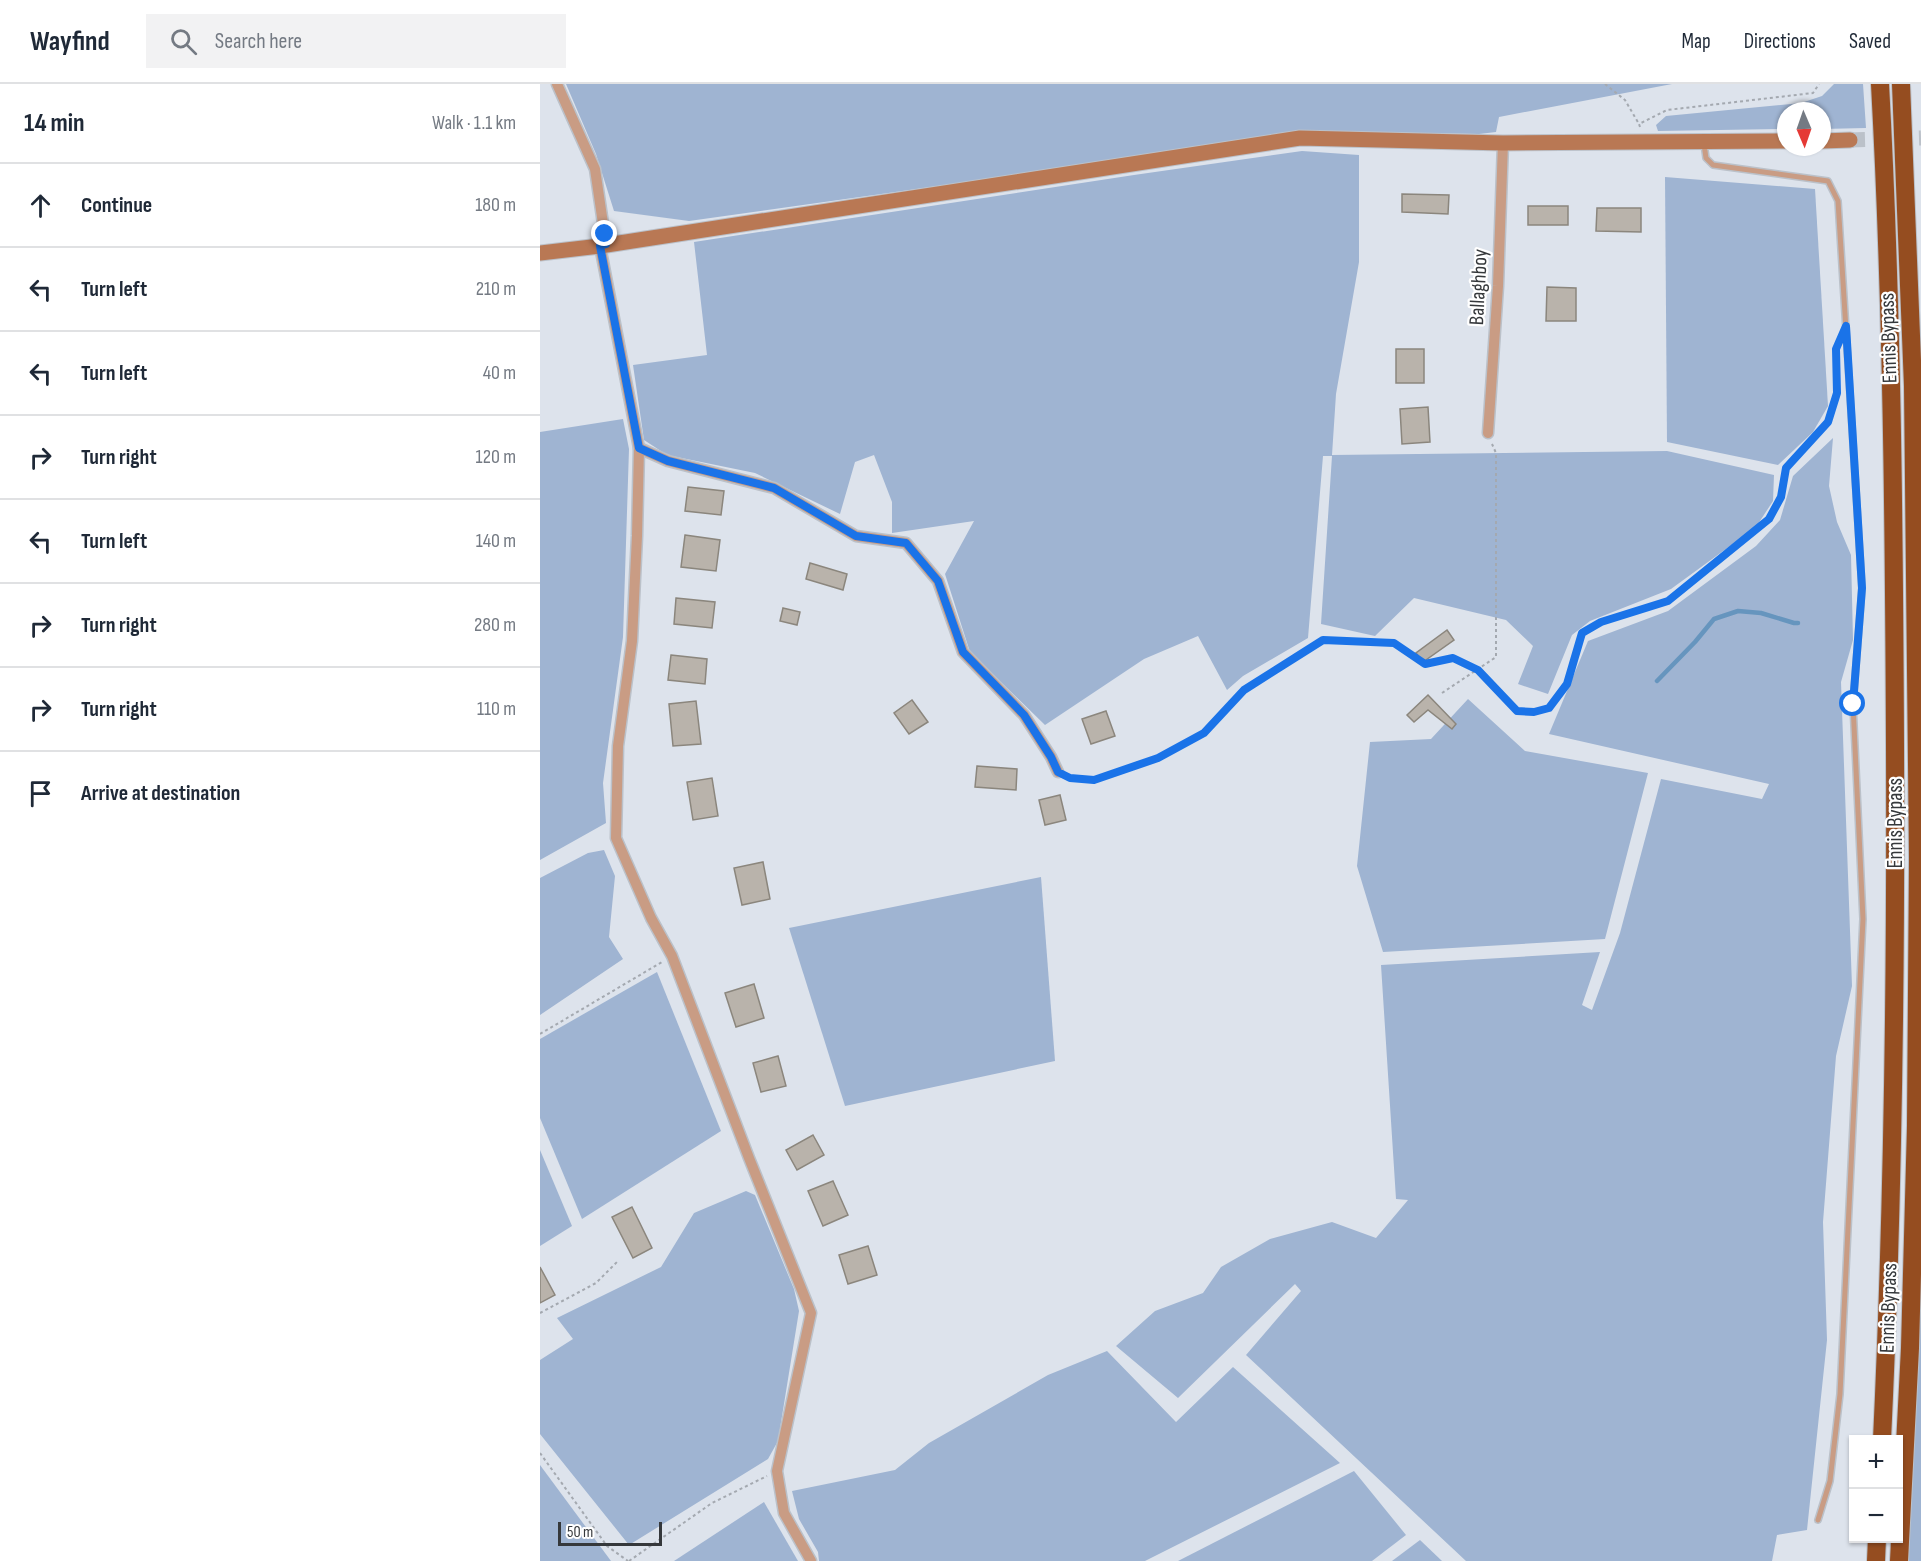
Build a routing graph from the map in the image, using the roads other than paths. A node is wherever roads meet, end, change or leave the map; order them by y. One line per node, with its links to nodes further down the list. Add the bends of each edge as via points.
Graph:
1 (557, 84): 9 (street, via 595,169)
2 (1880, 84): 14 (highway, Ennis Bypass, via 1888,226 1896,958)
3 (1900, 84): 19 (highway, Ennis Bypass, via 1913,386 1918,858 1916,1138)
4 (1850, 140): 6 (main road)
5 (1777, 141): 7 (main road)
6 (1831, 141)
7 (1704, 142): 8 (main road); 15 (lane, via 1706,158 1713,165 1828,181 1838,201 1862,588 1853,704 1863,919 1840,1394 1830,1481)
8 (1503, 143): 9 (main road, via 1300,138); 11 (street, Ballaghboy)
9 (603, 245): 10 (main road); 12 (street)
10 (540, 253)
11 (1488, 433)
12 (639, 448): 13 (street, via 668,461 774,488 856,536 906,543 938,581 963,652 1024,715); 17 (street, via 632,640 618,746 616,838 672,956 811,1313 777,1471 784,1513)
13 (1058, 772)
14 (1882, 1435)
15 (1818, 1520)
16 (1878, 1543): 18 (highway)
17 (811, 1561)
18 (1876, 1561)
19 (1899, 1561)

